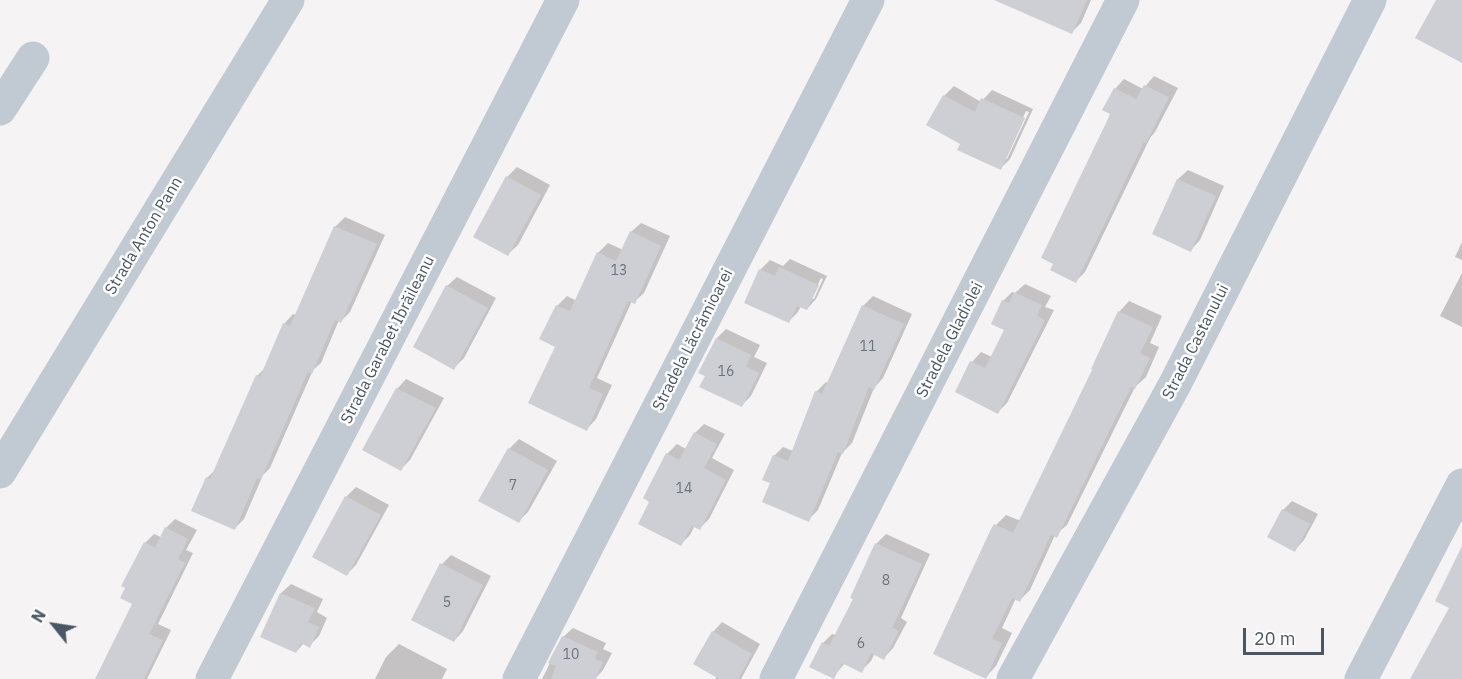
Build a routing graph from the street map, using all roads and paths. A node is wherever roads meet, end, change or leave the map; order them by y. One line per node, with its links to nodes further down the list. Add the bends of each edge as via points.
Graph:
1 (288, 0): 8 (street, Strada Anton Pann)
2 (563, 0): 10 (street, Strada Garabet Ibrăileanu)
3 (868, 0): 11 (street, Stradela Lăcrămioarei)
4 (1123, 0): 12 (street, Stradela Gladiolei)
5 (1370, 0): 13 (street, Strada Castanului, via 1174,384)
6 (33, 58): 7 (street)
7 (0, 109)
8 (0, 472)
9 (1462, 484): 14 (street)
10 (212, 679)
11 (519, 679)
12 (776, 679)
13 (1013, 679)
14 (1361, 679)

